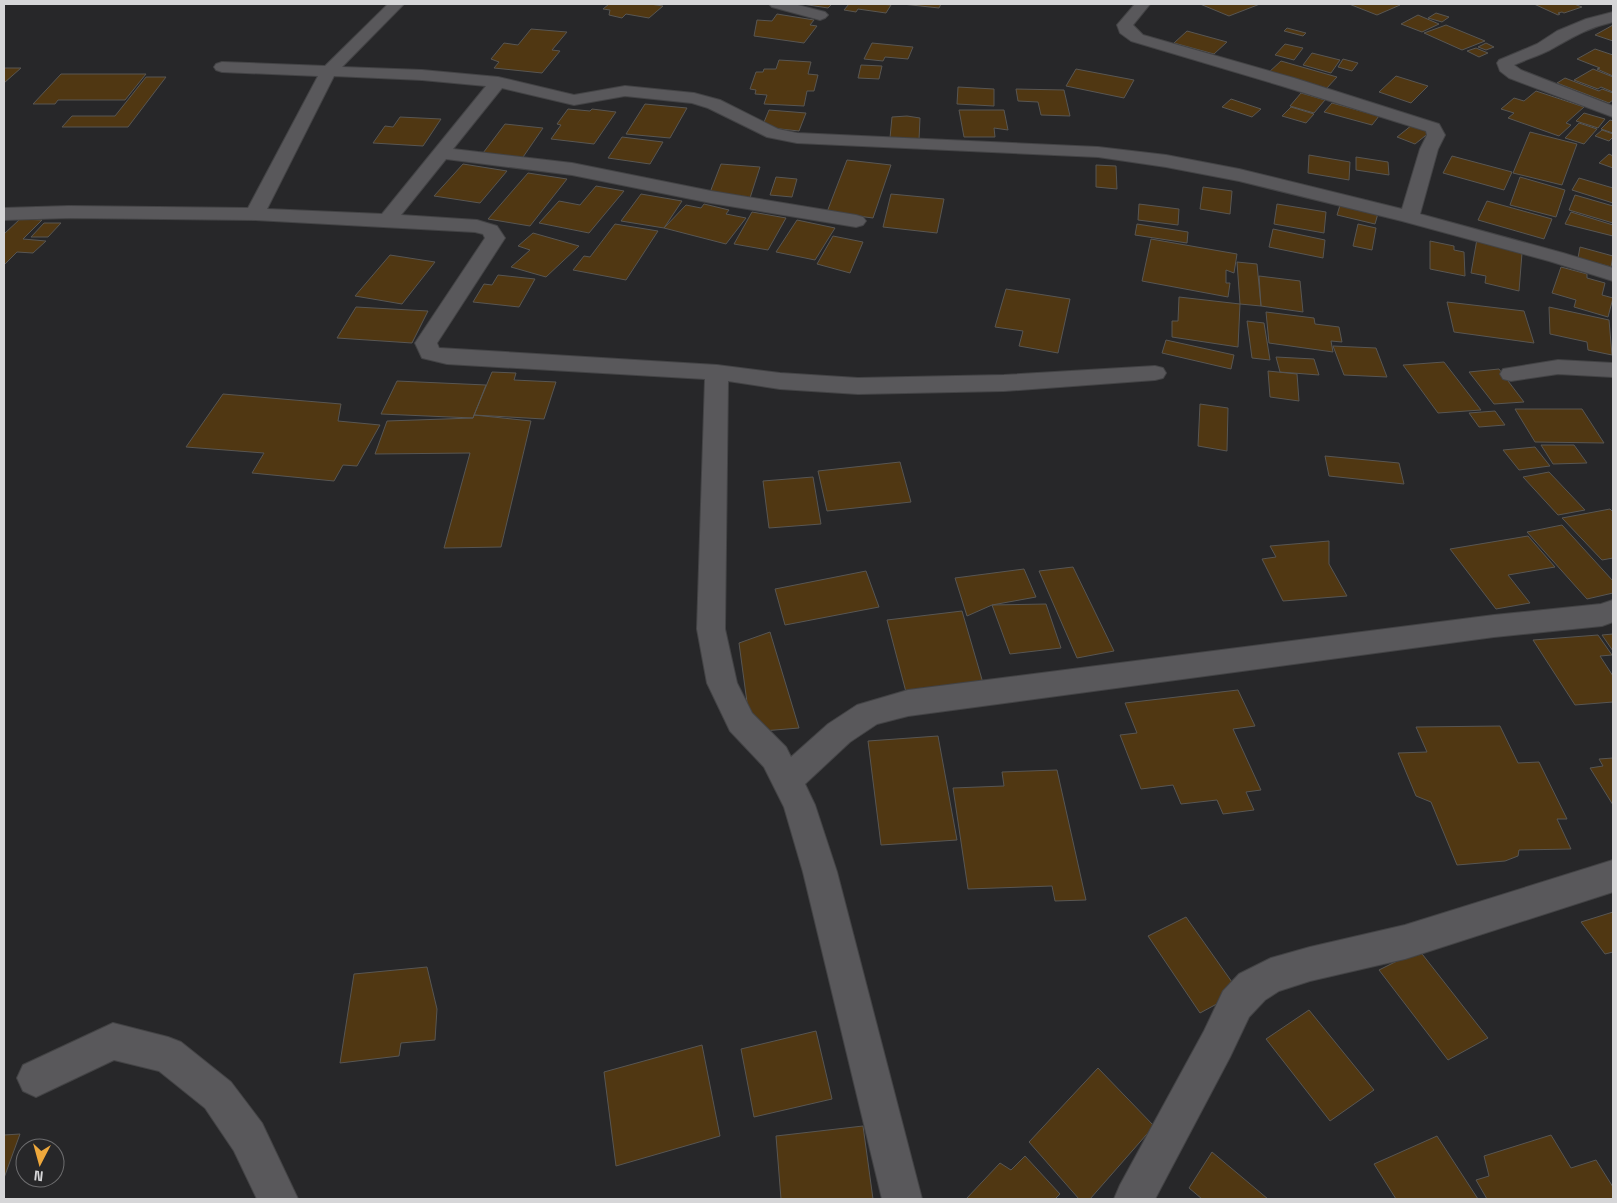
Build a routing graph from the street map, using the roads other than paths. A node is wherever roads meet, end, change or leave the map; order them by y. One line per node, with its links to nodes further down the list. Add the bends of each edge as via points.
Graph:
1 (396, 4): 8 (street)
2 (777, 4): 5 (street)
3 (1143, 4): 14 (street, via 1125,25 1126,30 1137,38 1433,128 1436,135)
4 (1590, 7): 6 (street)
5 (820, 15)
6 (1613, 16): 10 (street, via 1563,34 1543,47 1505,63 1506,68 1515,74)
7 (222, 67): 8 (street)
8 (329, 71): 9 (street); 13 (street)
9 (498, 82): 11 (street); 14 (street, via 574,100 624,91 694,98 714,104 773,133 797,138 1098,152 1166,161)
10 (1613, 112)
11 (440, 153): 15 (street); 16 (street, via 572,169 711,197)
12 (4, 214): 13 (street)
13 (255, 214): 15 (street)
14 (1409, 217): 17 (street)
15 (387, 220): 19 (street, via 477,226 490,230 495,238 426,342 430,353)
16 (856, 221)
17 (1613, 275)
18 (1613, 370): 21 (street, via 1558,368)
19 (717, 372): 20 (street, via 780,381 858,386 1004,383); 23 (street, via 711,629 722,683 741,722 775,757)
20 (1155, 373)
21 (1511, 374)
22 (1613, 611): 23 (street, via 908,703 868,714 839,733)
23 (787, 780): 27 (street, via 799,805 820,872)
24 (1613, 876): 28 (street, via 1405,942 1310,964 1271,976 1252,987 1236,1004)
25 (36, 1078): 26 (street, via 113,1042 168,1055 218,1095 248,1137)
26 (278, 1199)
27 (902, 1199)
28 (1134, 1199)

